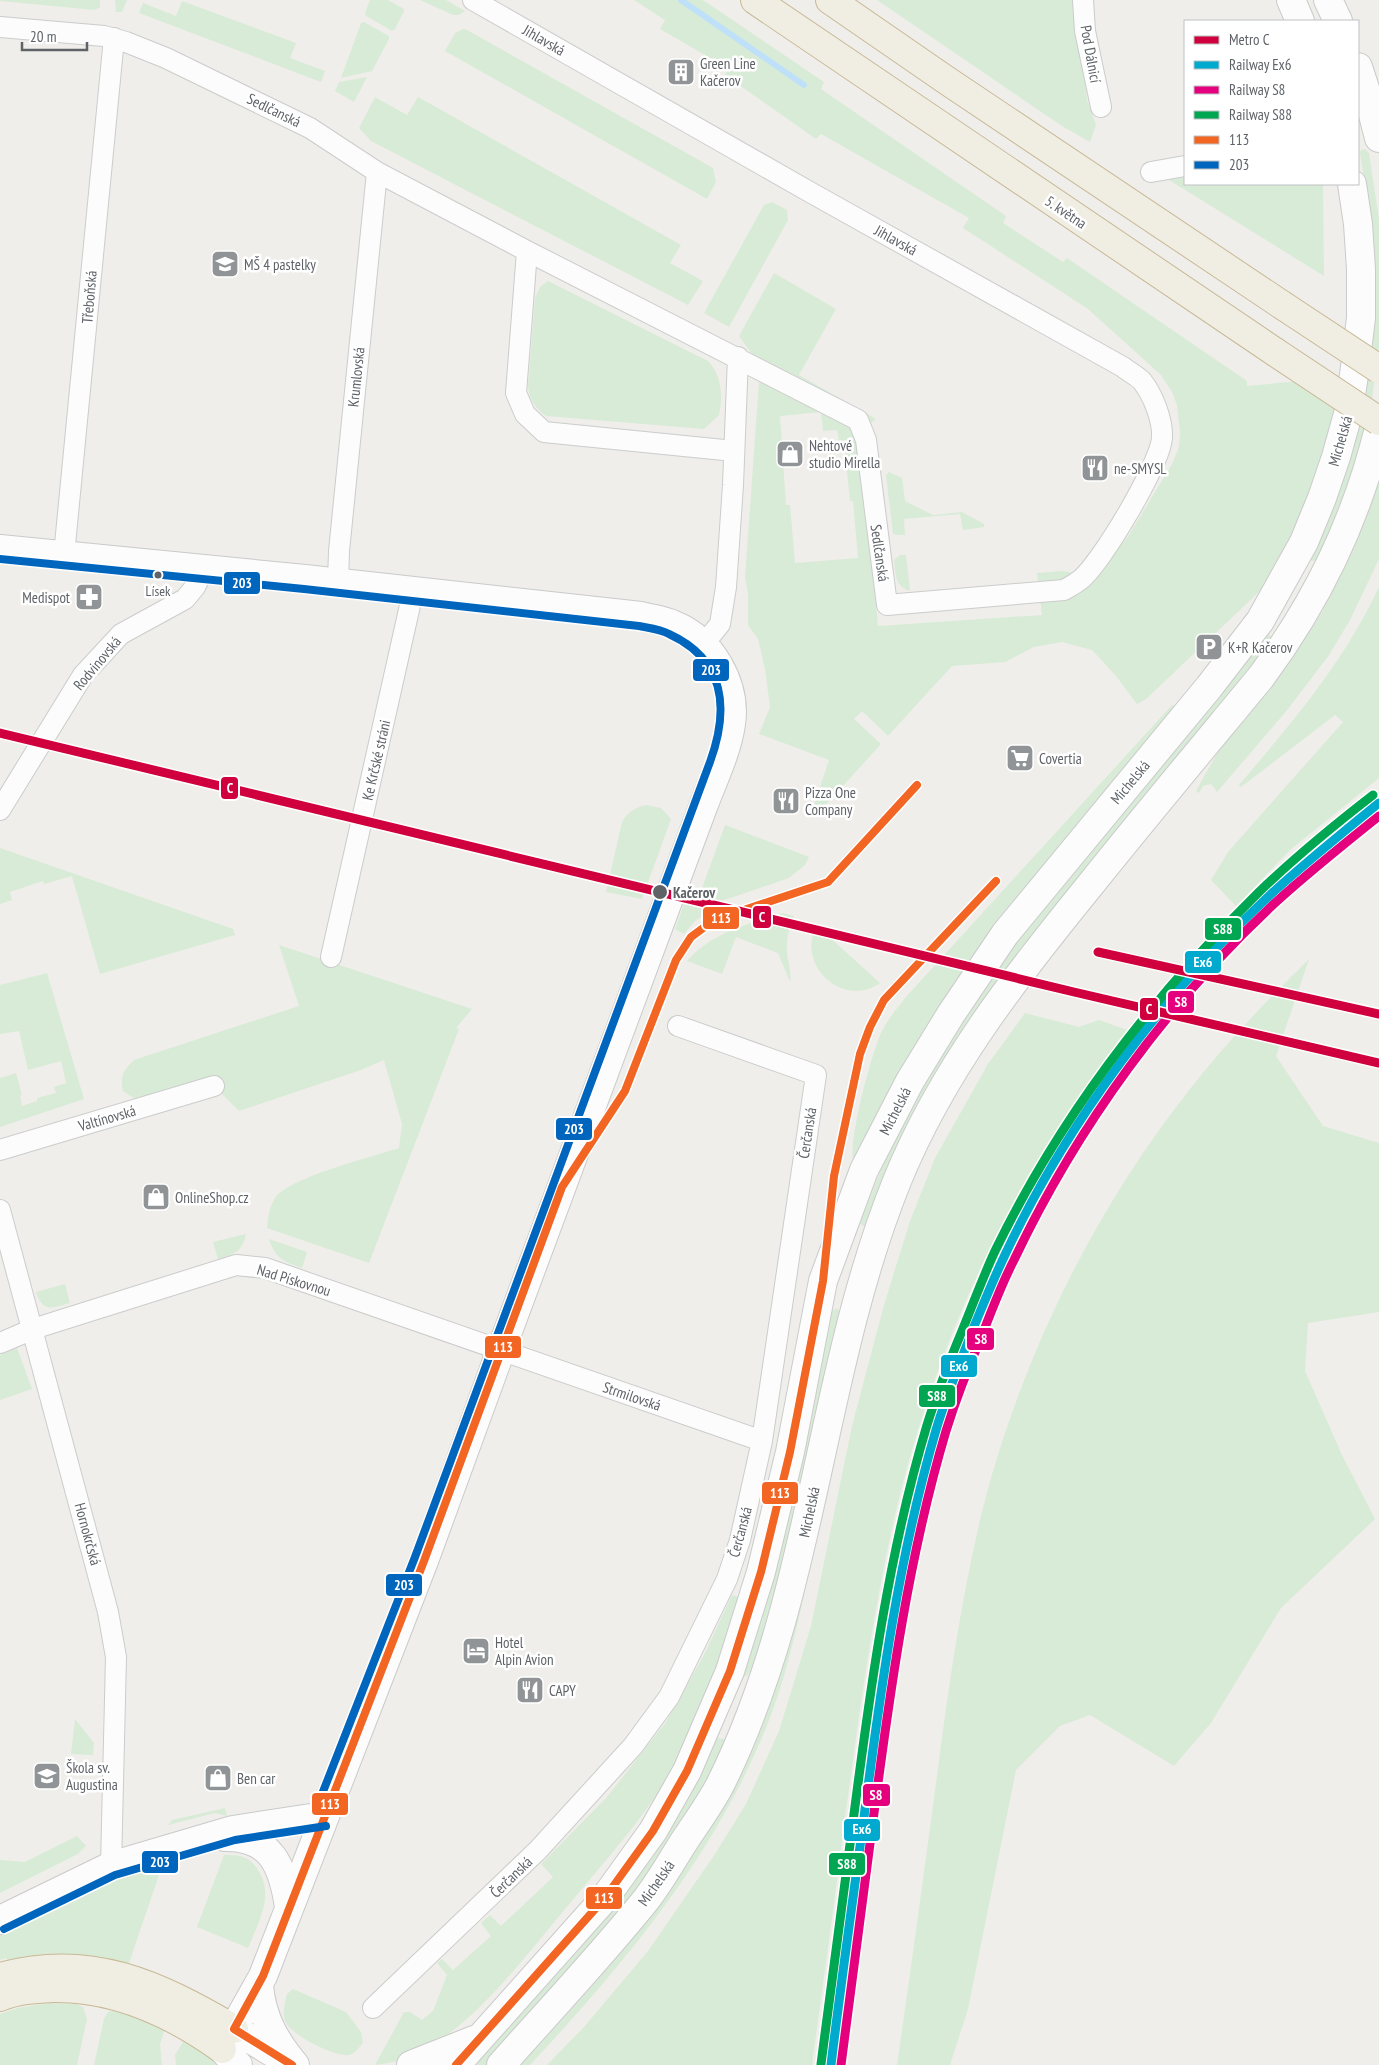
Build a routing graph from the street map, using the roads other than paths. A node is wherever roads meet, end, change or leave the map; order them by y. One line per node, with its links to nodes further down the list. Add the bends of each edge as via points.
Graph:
1 (473, 0): 26 (street, Jihlavská, via 1141,380 1152,397 1162,438 1141,490)
2 (755, 0): 21 (highway, 5. května, bridge)
3 (830, 0): 20 (highway, bridge)
4 (1083, 0): 12 (street, Pod Dálnicí, via 1085,31)
5 (1291, 0): 7 (main road)
6 (1328, 0): 8 (main road)
7 (1300, 20)
8 (1338, 20)
9 (0, 26): 10 (street, Sedlčanská)
10 (114, 38): 15 (street, Sedlčanská, via 166,58 310,128); 25 (street, Třeboňská)
11 (1359, 71): 13 (main road)
12 (1101, 107)
13 (1373, 130)
14 (1184, 166): 16 (street)
15 (377, 172): 18 (street, Sedlčanská); 28 (street, Krumlovská)
16 (1150, 172)
17 (1352, 185): 50 (main road, Michelská, via 1361,269 1361,318 1354,375 1348,414 1336,457 1308,534 1260,621 1005,934 910,1081 864,1170 823,1281 790,1452 760,1572 730,1672 687,1771 653,1831 604,1899)
18 (527, 251): 19 (street, Sedlčanská); 23 (street, via 516,393 525,414 544,432)
19 (738, 357): 23 (street); 26 (street, Sedlčanská, via 858,420 866,440 887,605 1064,590 1081,580)
20 (1379, 369)
21 (1379, 421)
22 (1379, 428): 55 (main road, Michelská, via 1360,496 1341,543 1288,639 1261,678 1043,943 986,1017 941,1089 898,1180 861,1284 798,1562 776,1645 748,1724 718,1789 648,1897)
23 (734, 451): 30 (street, via 726,587 720,624)
24 (0, 549): 25 (main road)
25 (64, 555): 27 (main road)
26 (1095, 563)
27 (204, 569): 28 (main road); 31 (street, Rodvinovská, via 185,599 121,634 83,675)
28 (338, 583): 29 (main road)
29 (413, 592): 30 (main road, via 641,616 674,624); 32 (street, Ke Krčské stráni)
30 (703, 646): 39 (main road, via 718,663 729,694 731,723 728,738)
31 (0, 810)
32 (331, 957)
33 (678, 1026): 40 (street, Čerčanská, via 816,1075)
34 (214, 1086): 35 (street, Valtínovská)
35 (0, 1150)
36 (0, 1210): 37 (street, Hornokrčská)
37 (33, 1329): 38 (street, Nad Pískovnou); 39 (street, Nad Pískovnou, via 236,1265 265,1268); 43 (street, Hornokrčská, via 108,1612 116,1657)
38 (0, 1342)
39 (500, 1350): 40 (street, Strmilovská); 41 (main road, via 424,1561)
40 (762, 1441): 49 (street, Čerčanská, via 740,1540 727,1579 669,1697 632,1746 538,1850)
41 (324, 1816): 42 (main road, via 233,1830); 44 (main road)
42 (206, 1838): 43 (main road); 44 (main road, via 254,1840 277,1862 285,1881)
43 (111, 1866): 45 (main road)
44 (289, 1907): 47 (main road)
45 (0, 1920)
46 (0, 1977): 51 (highway, via 40,1968 118,1975 191,2004)
47 (259, 1986): 51 (main road); 52 (main road, via 268,2025)
48 (0, 1996): 51 (highway, via 36,1989 103,1992 126,1998)
49 (373, 2008)
50 (482, 2037): 53 (main road); 54 (main road, Michelská)
51 (231, 2048): 52 (main road)
52 (294, 2065)
53 (411, 2065)
54 (456, 2065)
55 (501, 2065)

